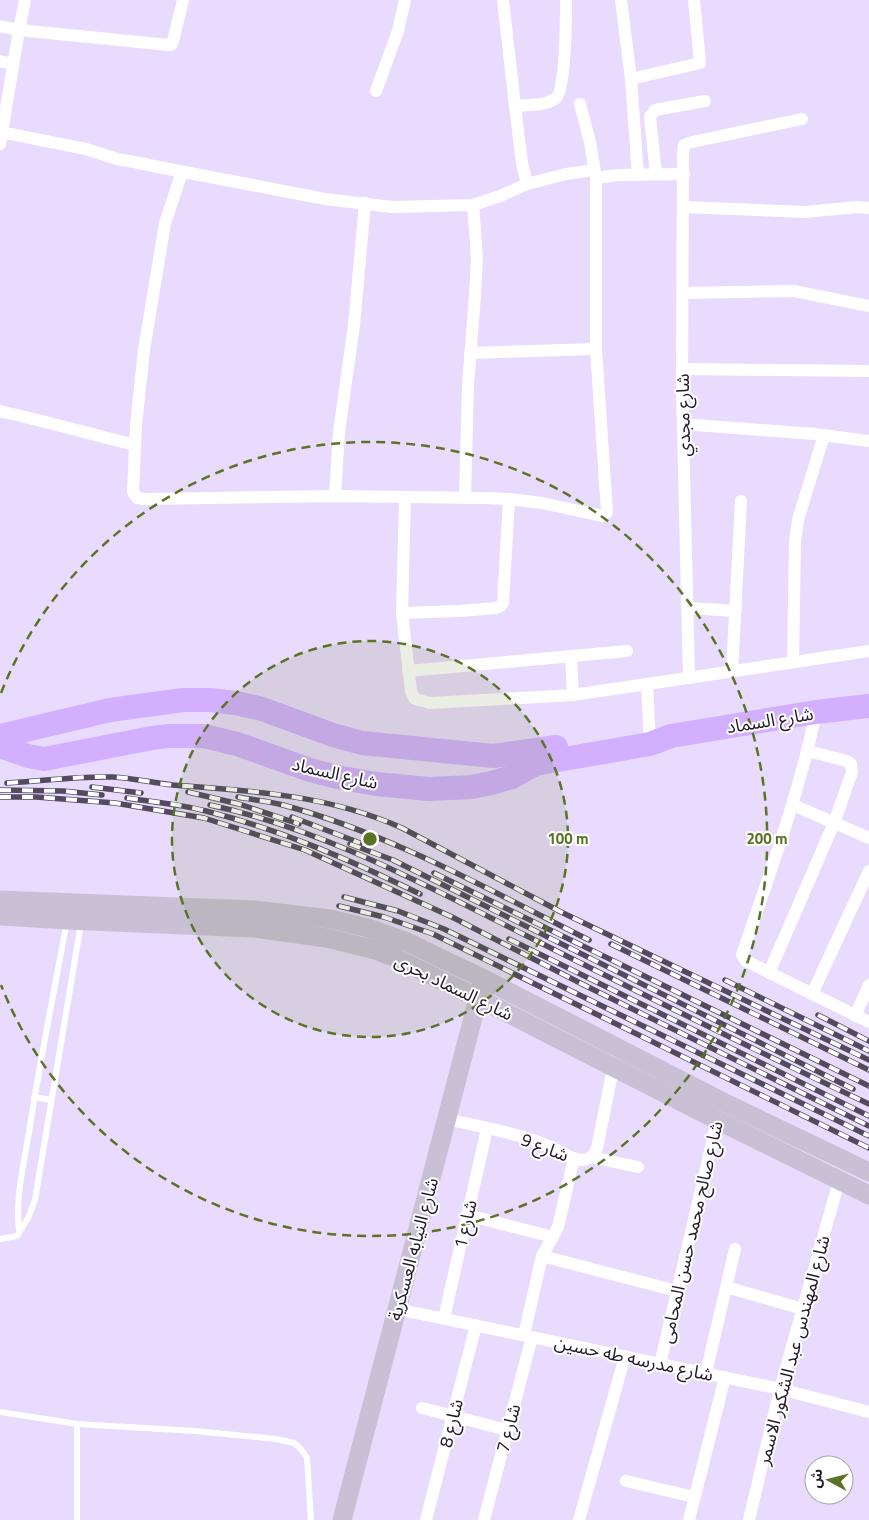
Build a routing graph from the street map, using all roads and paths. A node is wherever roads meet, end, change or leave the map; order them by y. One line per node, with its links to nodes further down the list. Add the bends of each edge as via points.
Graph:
1 (25, 0): 9 (street)
2 (183, 0): 9 (street, via 174,41 168,45)
3 (404, 0): 13 (street, via 398,31)
4 (503, 0): 16 (street)
5 (566, 0): 16 (street, via 564,74 559,95 545,103)
6 (621, 0): 12 (street)
7 (694, 0): 12 (street, via 700,63)
8 (0, 26): 9 (street)
9 (19, 30): 11 (street)
10 (0, 61): 11 (street)
11 (13, 64): 18 (street)
12 (631, 79): 23 (street)
13 (376, 90)
14 (705, 102): 21 (street, via 652,113)
15 (580, 104): 20 (street)
16 (515, 106): 24 (street)
17 (802, 119): 22 (street, شارع مجدي, via 684,145)
18 (1, 136): 25 (street, via 86,149 117,159)
19 (182, 172): 25 (street); 25 (street, via 138,163); 40 (street, via 165,223 144,350)
20 (595, 174): 23 (street); 24 (street, via 566,174); 32 (street)
21 (656, 174): 22 (street); 23 (street)
22 (684, 174): 28 (street, شارع مجدي)
23 (638, 175)
24 (527, 184): 27 (street)
25 (325, 198): 26 (street)
26 (365, 203): 27 (street, via 392,207); 41 (street, via 354,325 339,432)
27 (473, 205): 33 (street, via 476,258)
28 (683, 206): 29 (street, via 805,212); 30 (street, شارع مجدي)
29 (869, 208)
30 (683, 293): 31 (street, via 794,292); 34 (street, شارع مجدي)
31 (869, 306)
32 (596, 349): 33 (street); 44 (street, via 606,514 602,516)
33 (470, 353): 43 (street)
34 (682, 368): 35 (street); 37 (street, شارع مجدي)
35 (869, 371)
36 (0, 411): 40 (street)
37 (683, 424): 38 (street); 46 (street, شارع مجدي)
38 (824, 435): 39 (street); 52 (street, via 798,520 795,541)
39 (869, 441)
40 (135, 445): 41 (street, via 133,492 140,499)
41 (335, 496): 42 (street)
42 (404, 498): 43 (street); 48 (street)
43 (465, 498): 44 (street)
44 (509, 499): 48 (street, via 501,606)
45 (741, 501): 47 (street)
46 (688, 608): 47 (street); 55 (street, شارع مجدي)
47 (736, 612): 54 (street)
48 (402, 613): 53 (street)
49 (627, 651): 51 (street)
50 (869, 651): 52 (street)
51 (571, 656): 53 (street); 57 (street)
52 (793, 662): 54 (street)
53 (408, 671): 57 (street, via 412,696 417,701 430,703)
54 (732, 672): 55 (street)
55 (689, 678): 56 (street)
56 (647, 685): 57 (street); 61 (street)
57 (573, 695)
58 (869, 706): 59 (highway, شارع السماد)
59 (816, 712): 61 (highway, شارع السماد); 64 (street)
60 (0, 736): 66 (highway, شارع السماد, via 110,710 183,700 210,700 262,709 362,743)
61 (657, 738): 66 (highway, شارع السماد); 67 (highway, شارع السماد)
62 (0, 742): 68 (highway, via 169,710 209,711 249,719 336,751)
63 (0, 746): 67 (highway, شارع السماد, via 44,759 152,738 204,736 337,777 429,788 491,783 512,777)
64 (808, 751): 69 (street); 70 (street, via 850,764 852,772)
65 (0, 753): 68 (highway, via 105,733 186,723 211,724 251,733 351,767)
66 (493, 756): 68 (highway)
67 (535, 764): 68 (highway, via 449,774)
68 (392, 767)
69 (793, 805): 70 (street); 79 (street, via 742,956)
70 (834, 823): 71 (street); 79 (street)
71 (869, 838)
72 (869, 871): 82 (street)
73 (0, 900): 74 (street, شارع السماد بحرى)
74 (76, 912): 75 (street, شارع السماد بحرى); 76 (street, شارع السماد بحرى); 88 (lane); 89 (lane)
75 (0, 916)
76 (253, 919): 77 (street, شارع السماد بحرى); 78 (street, شارع السماد بحرى)
77 (330, 919): 78 (street); 80 (street, شارع السماد بحرى, via 407,942)
78 (327, 938): 83 (street, شارع السماد بحرى, via 354,943 398,958)
79 (770, 973): 82 (street)
80 (484, 979): 83 (street, شارع النيابه العسكرية); 86 (street, شارع السماد بحرى)
81 (869, 985): 84 (street)
82 (812, 994): 84 (street)
83 (478, 998): 87 (street, شارع السماد بحرى); 91 (street, شارع النيابه العسكرية)
84 (855, 1016): 85 (street)
85 (869, 1022)
86 (618, 1047): 87 (street, شارع 9); 90 (street, شارع السماد بحرى)
87 (614, 1066): 92 (street, شارع السماد بحرى); 94 (street, شارع 9, via 597,1148)
88 (34, 1097): 89 (lane); 101 (lane, via 17,1213)
89 (52, 1100): 101 (lane, via 35,1200)
90 (721, 1101): 92 (street, شارع صالح محمد حسن المحامى); 97 (street, شارع السماد بحرى)
91 (446, 1119): 93 (street, شارع 9); 108 (street, شارع النيابه العسكرية)
92 (717, 1120): 98 (street, شارع السماد بحرى); 107 (street, شارع صالح محمد حسن المحامى)
93 (487, 1129): 95 (street, شارع 9, via 525,1137); 100 (street, شارع 1)
94 (592, 1157): 95 (street, شارع 9); 96 (street)
95 (574, 1158): 102 (street, شارع 7, via 560,1223)
96 (638, 1167)
97 (869, 1172)
98 (839, 1181): 99 (street, شارع السماد بحرى); 109 (street, شارع المهندس عبد الشكور الاسمر)
99 (869, 1196)
100 (467, 1215): 102 (street); 110 (street, شارع 1)
101 (19, 1230): 103 (lane, via 16,1236)
102 (553, 1238): 105 (street, شارع 7)
103 (0, 1239)
104 (735, 1249): 106 (street)
105 (542, 1256): 107 (street); 112 (street, شارع 7)
106 (726, 1287): 109 (street); 115 (street)
107 (677, 1291): 114 (street, شارع صالح محمد حسن المحامى)
108 (397, 1308): 110 (street, شارع مدرسه طه حسين); 128 (street, شارع النيابه العسكرية)
109 (803, 1309): 117 (street, شارع المهندس عبد الشكور الاسمر)
110 (444, 1318): 111 (street, شارع مدرسه طه حسين)
111 (476, 1325): 112 (street, شارع مدرسه طه حسين); 121 (street, شارع 8)
112 (528, 1336): 113 (street, شارع مدرسه طه حسين); 123 (street, شارع 7)
113 (625, 1356): 114 (street, شارع مدرسه طه حسين); 131 (street)
114 (660, 1364): 115 (street, شارع مدرسه طه حسين)
115 (706, 1373): 116 (street, شارع مدرسه طه حسين)
116 (724, 1377): 117 (street, شارع مدرسه طه حسين); 125 (street)
117 (780, 1388): 120 (street, شارع مدرسه طه حسين); 133 (street, شارع المهندس عبد الشكور الاسمر)
118 (422, 1408): 121 (street)
119 (0, 1412): 122 (lane)
120 (869, 1412)
121 (452, 1416): 123 (street); 129 (street, شارع 8)
122 (77, 1424): 126 (lane); 127 (lane, via 204,1432 294,1443 307,1458)
123 (507, 1430): 130 (street, شارع 7)
124 (626, 1481): 125 (street)
125 (694, 1497): 132 (street)
126 (77, 1520)
127 (311, 1520)
128 (342, 1520)
129 (426, 1520)
130 (484, 1520)
131 (579, 1520)
132 (689, 1520)
133 (750, 1520)

